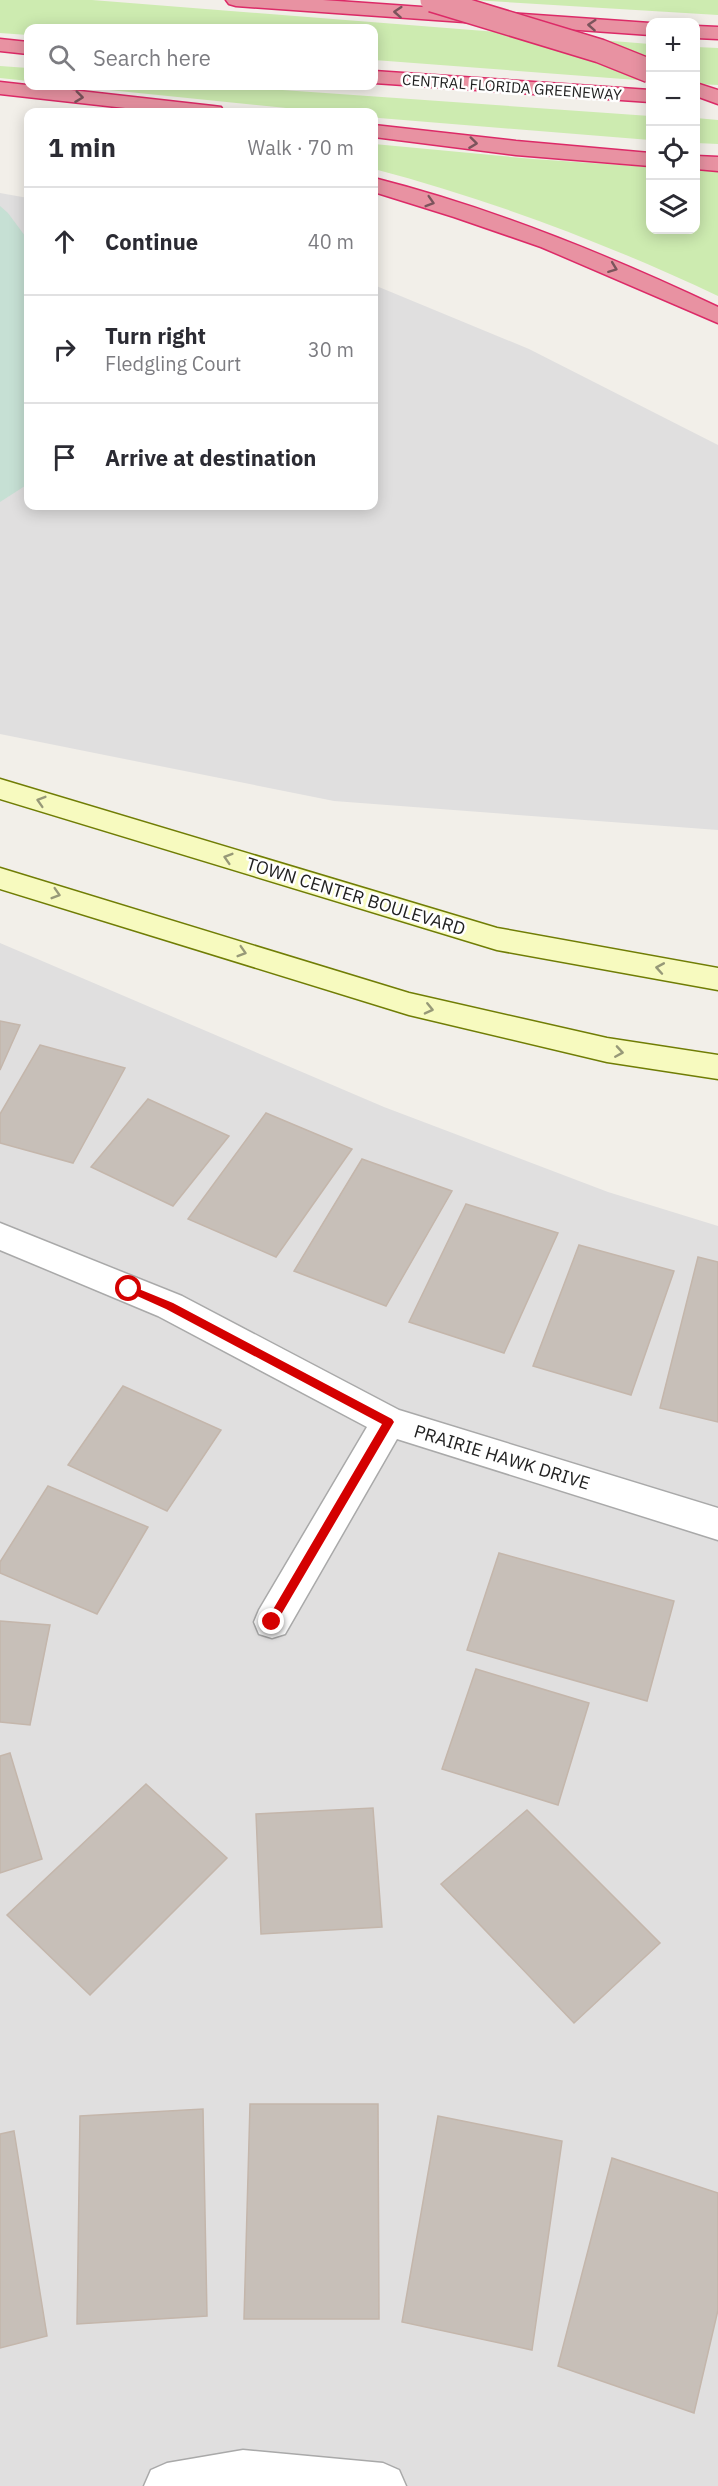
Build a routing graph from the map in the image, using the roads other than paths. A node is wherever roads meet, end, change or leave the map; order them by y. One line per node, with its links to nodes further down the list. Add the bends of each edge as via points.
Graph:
1 (236, 0): 3 (highway, one-way to 1)
2 (432, 0): 8 (highway, bridge, via 600,51)
3 (646, 29)
4 (700, 32): 5 (highway)
5 (718, 33)
6 (0, 45): 7 (highway)
7 (24, 48)
8 (646, 69)
9 (378, 77): 12 (highway, CENTRAL FLORIDA GREENEWAY)
10 (0, 88): 16 (highway, one-way to 16)
11 (700, 91): 14 (highway)
12 (646, 96)
13 (700, 99): 14 (highway)
14 (718, 99)
15 (0, 107): 17 (highway)
16 (178, 108)
17 (24, 110)
18 (378, 131): 19 (highway, one-way to 19)
19 (646, 160)
20 (700, 163): 21 (highway)
21 (718, 164)
22 (378, 186): 23 (highway, one-way to 23, via 510,227 647,281)
23 (718, 315)
24 (0, 789): 26 (main road, TOWN CENTER BOULEVARD, one-way to 24, via 497,939)
25 (0, 878): 27 (main road, one-way to 27, via 409,1004 608,1050)
26 (718, 979)
27 (718, 1067)
28 (0, 1236): 29 (street, PRAIRIE HAWK DRIVE, via 170,1306)
29 (388, 1422): 30 (street, PRAIRIE HAWK DRIVE); 31 (street)
30 (718, 1524)
31 (272, 1622)
32 (167, 2486): 33 (street, via 243,2473)
33 (383, 2486)

